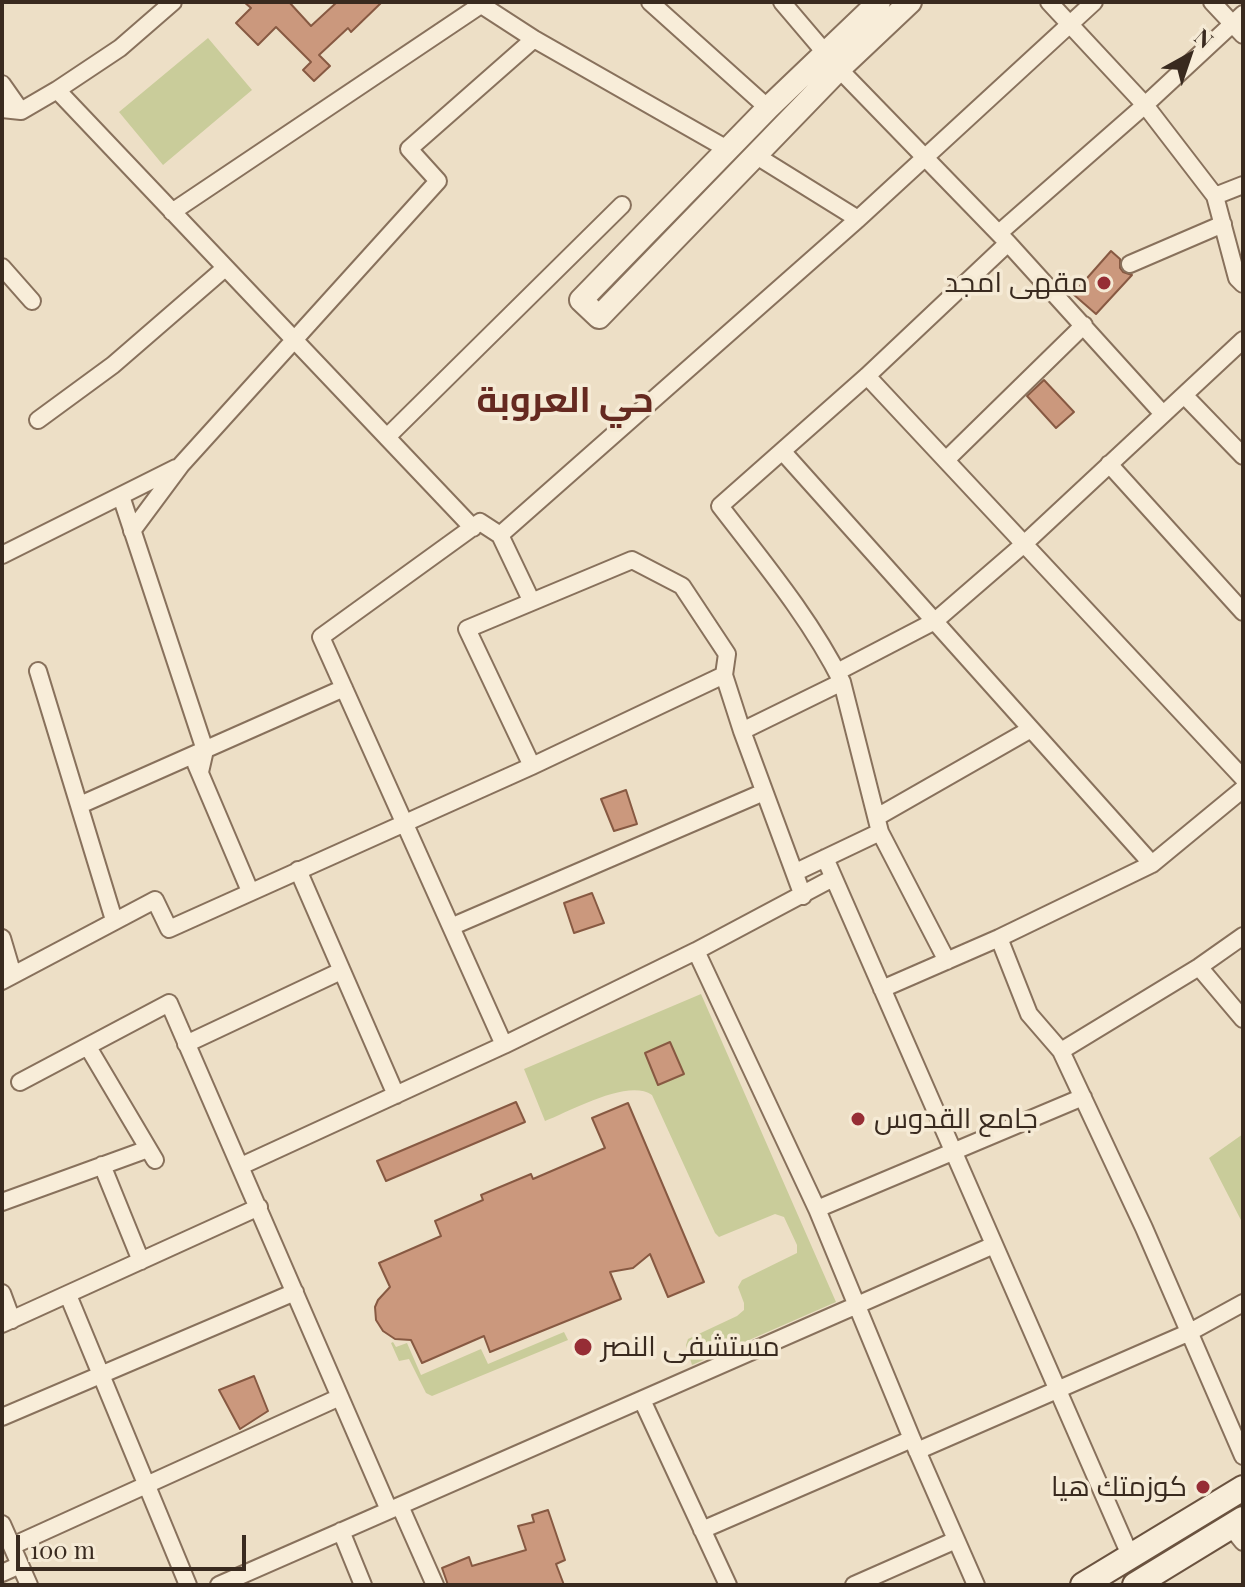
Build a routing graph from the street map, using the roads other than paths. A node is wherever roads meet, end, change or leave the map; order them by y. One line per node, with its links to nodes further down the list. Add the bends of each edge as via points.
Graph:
1 (173, 2): 16 (street, via 120,48)
2 (650, 2): 18 (street)
3 (782, 2): 13 (street)
4 (879, 2): 13 (street)
5 (910, 2): 14 (street)
6 (1049, 2): 11 (street)
7 (1094, 2): 11 (street)
8 (1212, 2): 10 (street)
9 (481, 3): 12 (street); 27 (street)
10 (1240, 24): 17 (street)
11 (1070, 25): 17 (street); 23 (street)
12 (534, 39): 21 (street); 37 (street, via 409,149 438,181)
13 (824, 52): 14 (street); 18 (street)
14 (839, 69): 22 (street); 23 (street)
15 (2, 84): 20 (street)
16 (57, 90): 20 (street); 27 (street)
17 (1145, 105): 25 (street); 30 (street)
18 (768, 108): 21 (street)
19 (2, 109): 20 (street)
20 (21, 111)
21 (727, 149): 22 (street, via 581,300 599,317)
22 (755, 155): 28 (street)
23 (924, 159): 28 (street); 30 (street)
24 (1243, 185): 25 (street)
25 (1215, 196): 29 (street)
26 (622, 205): 43 (street)
27 (172, 212): 33 (street)
28 (858, 219): 52 (street)
29 (1223, 224): 31 (street); 34 (street)
30 (1004, 238): 36 (street); 39 (street)
31 (1130, 264)
32 (2, 267): 35 (street)
33 (225, 268): 37 (street); 42 (street, via 113,365)
34 (1243, 284)
35 (32, 301)
36 (1084, 325): 41 (street); 46 (street)
37 (294, 340): 43 (street); 48 (street)
38 (1243, 340): 40 (street)
39 (867, 376): 44 (street); 46 (street)
40 (1184, 395): 41 (street); 45 (street)
41 (1163, 414): 47 (street)
42 (38, 420)
43 (387, 437): 50 (street)
44 (783, 452): 57 (street); 60 (street, via 720,506 811,627)
45 (1243, 456)
46 (946, 460): 53 (street)
47 (1109, 464): 53 (street); 56 (street)
48 (181, 465): 49 (street); 51 (street)
49 (121, 496): 51 (street); 54 (street)
50 (473, 528): 52 (street, via 480,522); 61 (street, via 321,637)
51 (132, 531): 64 (street)
52 (500, 535): 55 (street)
53 (1024, 544): 57 (street); 66 (street)
54 (2, 555)
55 (531, 600): 59 (street, via 632,560 682,586 727,654); 65 (street, via 467,629)
56 (1243, 612)
57 (935, 621): 60 (street); 62 (street)
58 (38, 671): 69 (street)
59 (724, 675): 63 (street); 65 (street)
60 (840, 677): 63 (street); 71 (street)
61 (344, 688): 64 (street); 70 (street)
62 (1031, 729): 71 (street); 73 (street)
63 (742, 731): 68 (street)
64 (199, 752): 69 (street); 77 (street, via 200,772)
65 (532, 766): 70 (street)
66 (1243, 778)
67 (1243, 789): 73 (street)
68 (764, 792): 75 (street); 80 (street)
69 (80, 805): 79 (street)
70 (405, 822): 74 (street); 80 (street)
71 (879, 824): 72 (street); 85 (street)
72 (825, 858): 75 (street); 76 (street)
73 (1152, 864): 83 (street)
74 (298, 870): 77 (street); 87 (street)
75 (796, 872): 78 (street)
76 (833, 878): 78 (street); 89 (street)
77 (250, 891): 79 (street, via 169,929 155,900)
78 (803, 896): 84 (street)
79 (114, 920): 88 (street)
80 (453, 926): 92 (street)
81 (1243, 936): 86 (street)
82 (2, 938): 88 (street)
83 (999, 938): 85 (street); 94 (street, via 1029,1014)
84 (696, 951): 92 (street); 103 (street)
85 (947, 961): 89 (street)
86 (1199, 967): 90 (street); 94 (street)
87 (341, 971): 91 (street); 96 (street)
88 (8, 978)
89 (882, 989): 98 (street)
90 (1243, 1019)
91 (186, 1044): 93 (street, via 169,1003); 100 (street)
92 (504, 1045): 96 (street)
93 (88, 1047): 95 (street); 99 (street, via 152,1154)
94 (1061, 1051): 97 (street)
95 (20, 1082)
96 (396, 1095): 100 (street)
97 (1083, 1097): 98 (street); 112 (street)
98 (953, 1151): 103 (street); 104 (street)
99 (102, 1165): 101 (street); 105 (street)
100 (241, 1166): 102 (street)
101 (2, 1202)
102 (259, 1207): 105 (street); 106 (street)
103 (817, 1209): 110 (street)
104 (994, 1245): 110 (street); 114 (street)
105 (141, 1261): 108 (street)
106 (295, 1292): 113 (street); 115 (street)
107 (2, 1293): 111 (street)
108 (68, 1295): 111 (street); 113 (street)
109 (1243, 1303): 112 (street)
110 (857, 1306): 116 (street); 118 (street)
111 (7, 1322)
112 (1190, 1332): 114 (street); 119 (street)
113 (100, 1373): 117 (street); 120 (street)
114 (1057, 1388): 118 (street); 129 (street)
115 (340, 1397): 120 (street); 122 (street)
116 (642, 1400): 122 (street); 125 (street)
117 (2, 1417)
118 (914, 1445): 125 (street); 127 (street)
119 (1243, 1456)
120 (146, 1485): 128 (street); 134 (street)
121 (1243, 1488): 129 (main road)
122 (395, 1508): 126 (street); 137 (street)
123 (2, 1524): 128 (street)
124 (1239, 1529): 132 (main road)
125 (702, 1530): 138 (street)
126 (341, 1531): 135 (street); 136 (street)
127 (956, 1540): 139 (street); 140 (street)
128 (12, 1546): 130 (street)
129 (1130, 1555): 141 (main road)
130 (20, 1565): 131 (street); 133 (street)
131 (2, 1573)
132 (1168, 1576): 142 (main road)
133 (29, 1585)
134 (188, 1585)
135 (219, 1585)
136 (363, 1585)
137 (435, 1585)
138 (728, 1585)
139 (854, 1585)
140 (976, 1585)
141 (1083, 1585)
142 (1135, 1585)

